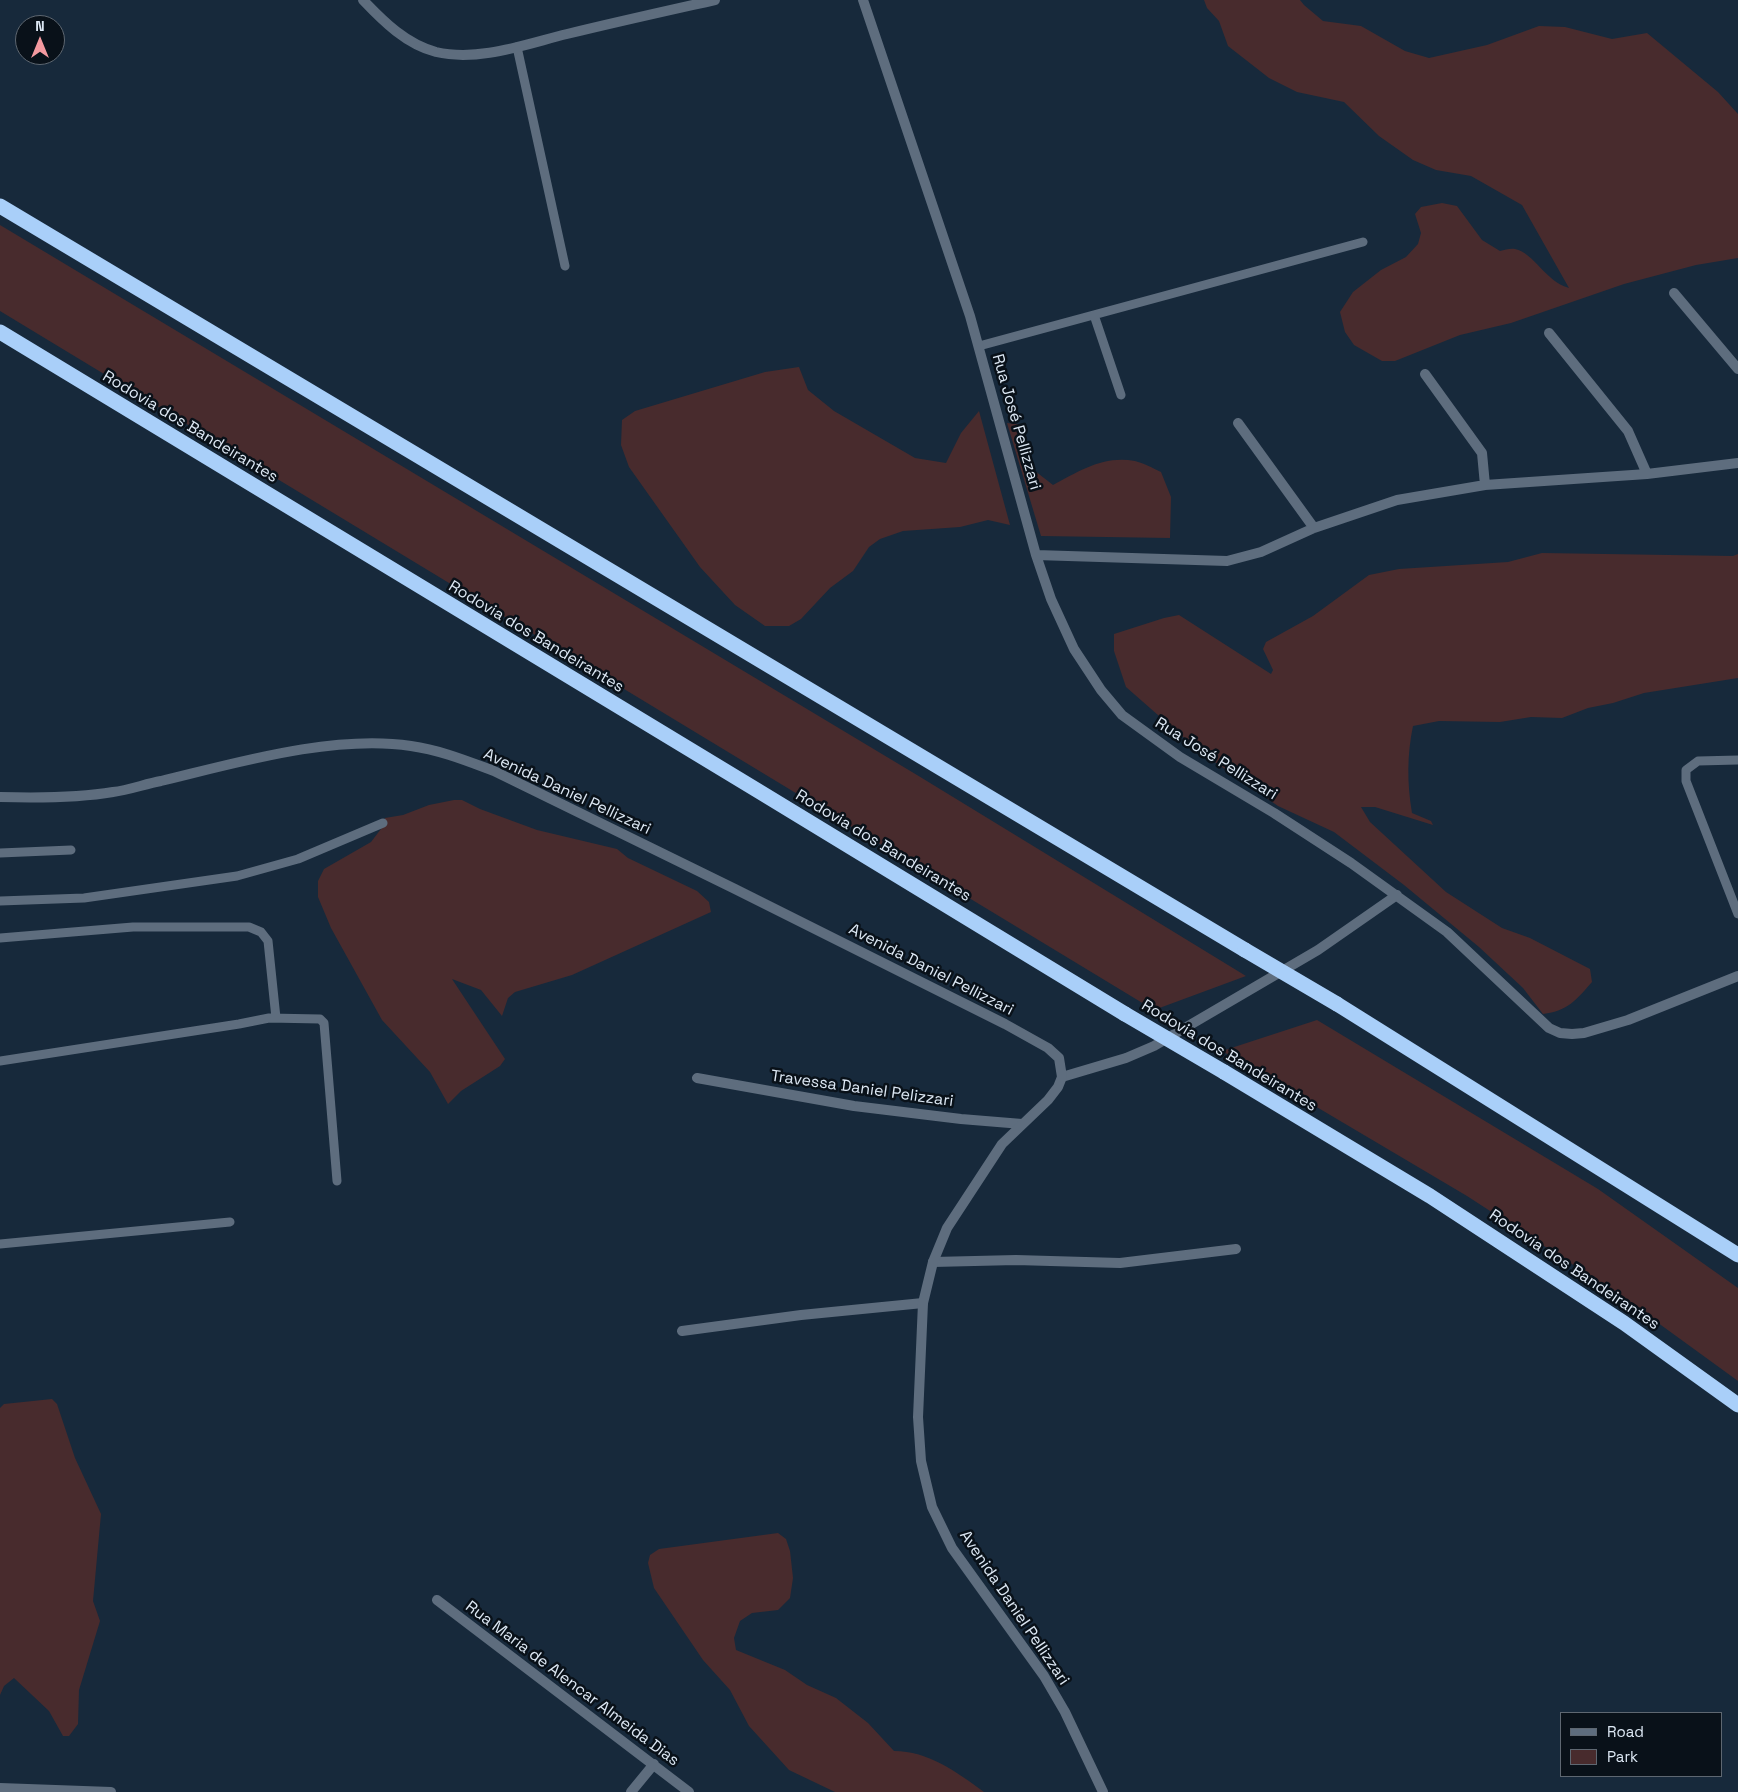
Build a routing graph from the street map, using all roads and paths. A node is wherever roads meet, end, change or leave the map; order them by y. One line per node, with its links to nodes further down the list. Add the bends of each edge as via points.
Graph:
1 (363, 0): 4 (street, via 386,24 416,44 436,52 456,55)
2 (715, 0): 4 (street)
3 (863, 0): 12 (street, Rua José Pellizzari)
4 (517, 47): 7 (lane)
5 (0, 206): 41 (highway, bridge, via 1337,1004)
6 (1363, 242): 9 (lane)
7 (565, 266)
8 (1674, 293): 13 (street)
9 (1094, 315): 12 (lane); 15 (lane)
10 (0, 332): 45 (highway, Rodovia dos Bandeirantes, bridge, via 1438,1202 1624,1323)
11 (1549, 333): 18 (street, via 1628,431)
12 (979, 346): 21 (street, Rua José Pellizzari)
13 (1738, 369)
14 (1425, 374): 19 (street, via 1482,453)
15 (1121, 395)
16 (1238, 423): 20 (street)
17 (1738, 463): 18 (street)
18 (1647, 474): 19 (street)
19 (1485, 485): 20 (street, via 1397,500)
20 (1314, 528): 21 (street, via 1261,552 1227,561)
21 (1036, 555): 27 (street, Rua José Pellizzari, via 1051,599 1074,649 1100,690 1122,715 1180,757 1274,813)
22 (1738, 760): 29 (lane, via 1698,761 1686,770 1686,781)
23 (0, 797): 34 (street, Avenida Daniel Pellizzari, via 113,792 298,750 360,743 410,745 454,755 494,771 1005,1024 1048,1048 1059,1058)
24 (383, 823): 28 (lane, via 298,859 237,876 84,898)
25 (71, 850): 26 (lane)
26 (0, 853)
27 (1397, 895): 31 (street, Rua José Pellizzari, via 1447,932 1549,1028 1560,1033 1584,1033 1628,1020); 34 (street, via 1318,950 1154,1046)
28 (0, 901)
29 (1738, 914)
30 (0, 938): 32 (lane, via 133,928 249,927 261,932 268,941)
31 (1738, 976)
32 (276, 1018): 33 (lane); 37 (lane, via 314,1018 324,1023)
33 (0, 1061)
34 (1062, 1077): 36 (street, Avenida Daniel Pellizzari, via 1048,1100)
35 (697, 1078): 36 (street, Travessa Daniel Pelizzari, via 854,1106)
36 (1022, 1124): 42 (street, Avenida Daniel Pellizzari, via 1002,1144 982,1174 948,1228)
37 (337, 1181)
38 (230, 1222): 39 (lane)
39 (0, 1244)
40 (1236, 1249): 42 (street, via 1120,1263)
41 (1738, 1255)
42 (933, 1262): 43 (street, Avenida Daniel Pellizzari)
43 (923, 1303): 44 (street); 52 (street, Avenida Daniel Pellizzari, via 918,1417 921,1462 932,1507 952,1548 1044,1676)
44 (682, 1330)
45 (1738, 1405)
46 (437, 1600): 47 (street, Rua Maria de Alencar Almeida Dias)
47 (654, 1764): 50 (street); 51 (street, Rua Maria de Alencar Almeida Dias)
48 (0, 1788): 49 (street)
49 (111, 1792)
50 (631, 1792)
51 (689, 1792)
52 (1103, 1792)

